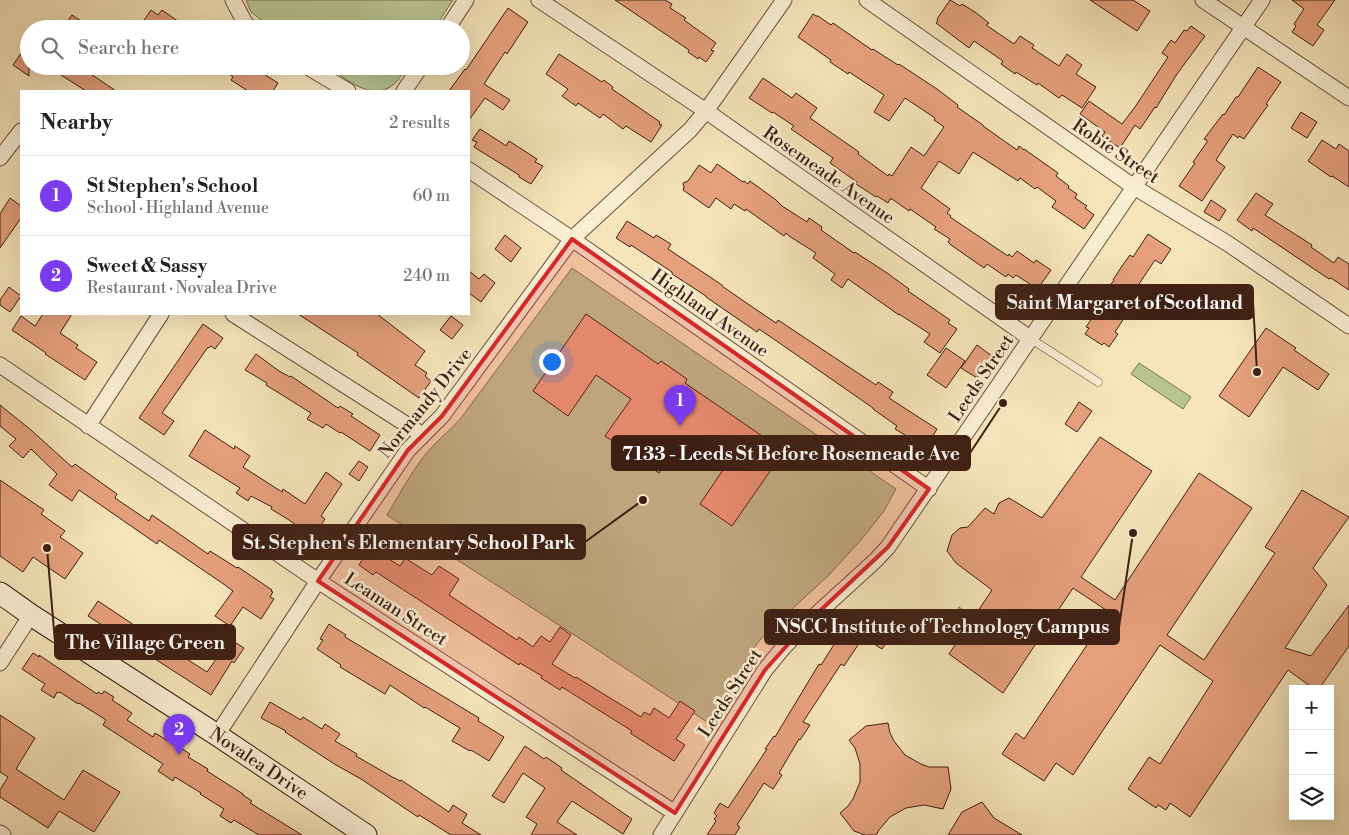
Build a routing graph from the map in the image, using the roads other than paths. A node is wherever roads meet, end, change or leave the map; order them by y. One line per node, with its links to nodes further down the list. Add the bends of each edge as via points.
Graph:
1 (233, 0): 8 (street)
2 (466, 0): 9 (street)
3 (539, 0): 16 (street, Rosemeade Avenue)
4 (784, 0): 16 (street, Normandy Drive)
5 (867, 0): 20 (street, Robie Street)
6 (1203, 0): 10 (street)
7 (1262, 0): 10 (street, Leeds Street)
8 (243, 20)
9 (453, 20)
10 (1244, 28): 15 (street); 20 (street, Leeds Street)
11 (321, 75): 13 (street)
12 (415, 75): 14 (street)
13 (346, 90)
14 (405, 90)
15 (1349, 98)
16 (706, 111): 21 (street, Normandy Drive, via 690,130); 25 (street, Rosemeade Avenue)
17 (20, 132): 18 (street)
18 (0, 158)
19 (470, 171): 21 (street, Highland Avenue)
20 (1134, 187): 24 (street, Robie Street, via 1227,243); 25 (street, Leeds Street)
21 (572, 239): 29 (street, Normandy Drive, via 442,416); 30 (street, Highland Avenue)
22 (160, 315): 28 (street)
23 (235, 315): 29 (street)
24 (1349, 326)
25 (1031, 339): 27 (lane, Rosemeade Avenue); 30 (street, Leeds Street)
26 (0, 365): 28 (street, Leaman Street)
27 (1098, 382)
28 (88, 426): 31 (street, Leaman Street)
29 (423, 435): 31 (street, Normandy Drive, via 408,450)
30 (929, 489): 36 (street, Leeds Street, via 888,547 795,635 765,670)
31 (318, 581): 35 (street, Normandy Drive); 36 (street, Leaman Street)
32 (0, 593): 33 (street, Novalea Drive)
33 (31, 615): 34 (street); 35 (street, Novalea Drive)
34 (0, 663)
35 (217, 735): 37 (street, Novalea Drive)
36 (675, 813): 38 (street, Leeds Street)
37 (366, 835)
38 (662, 835)

